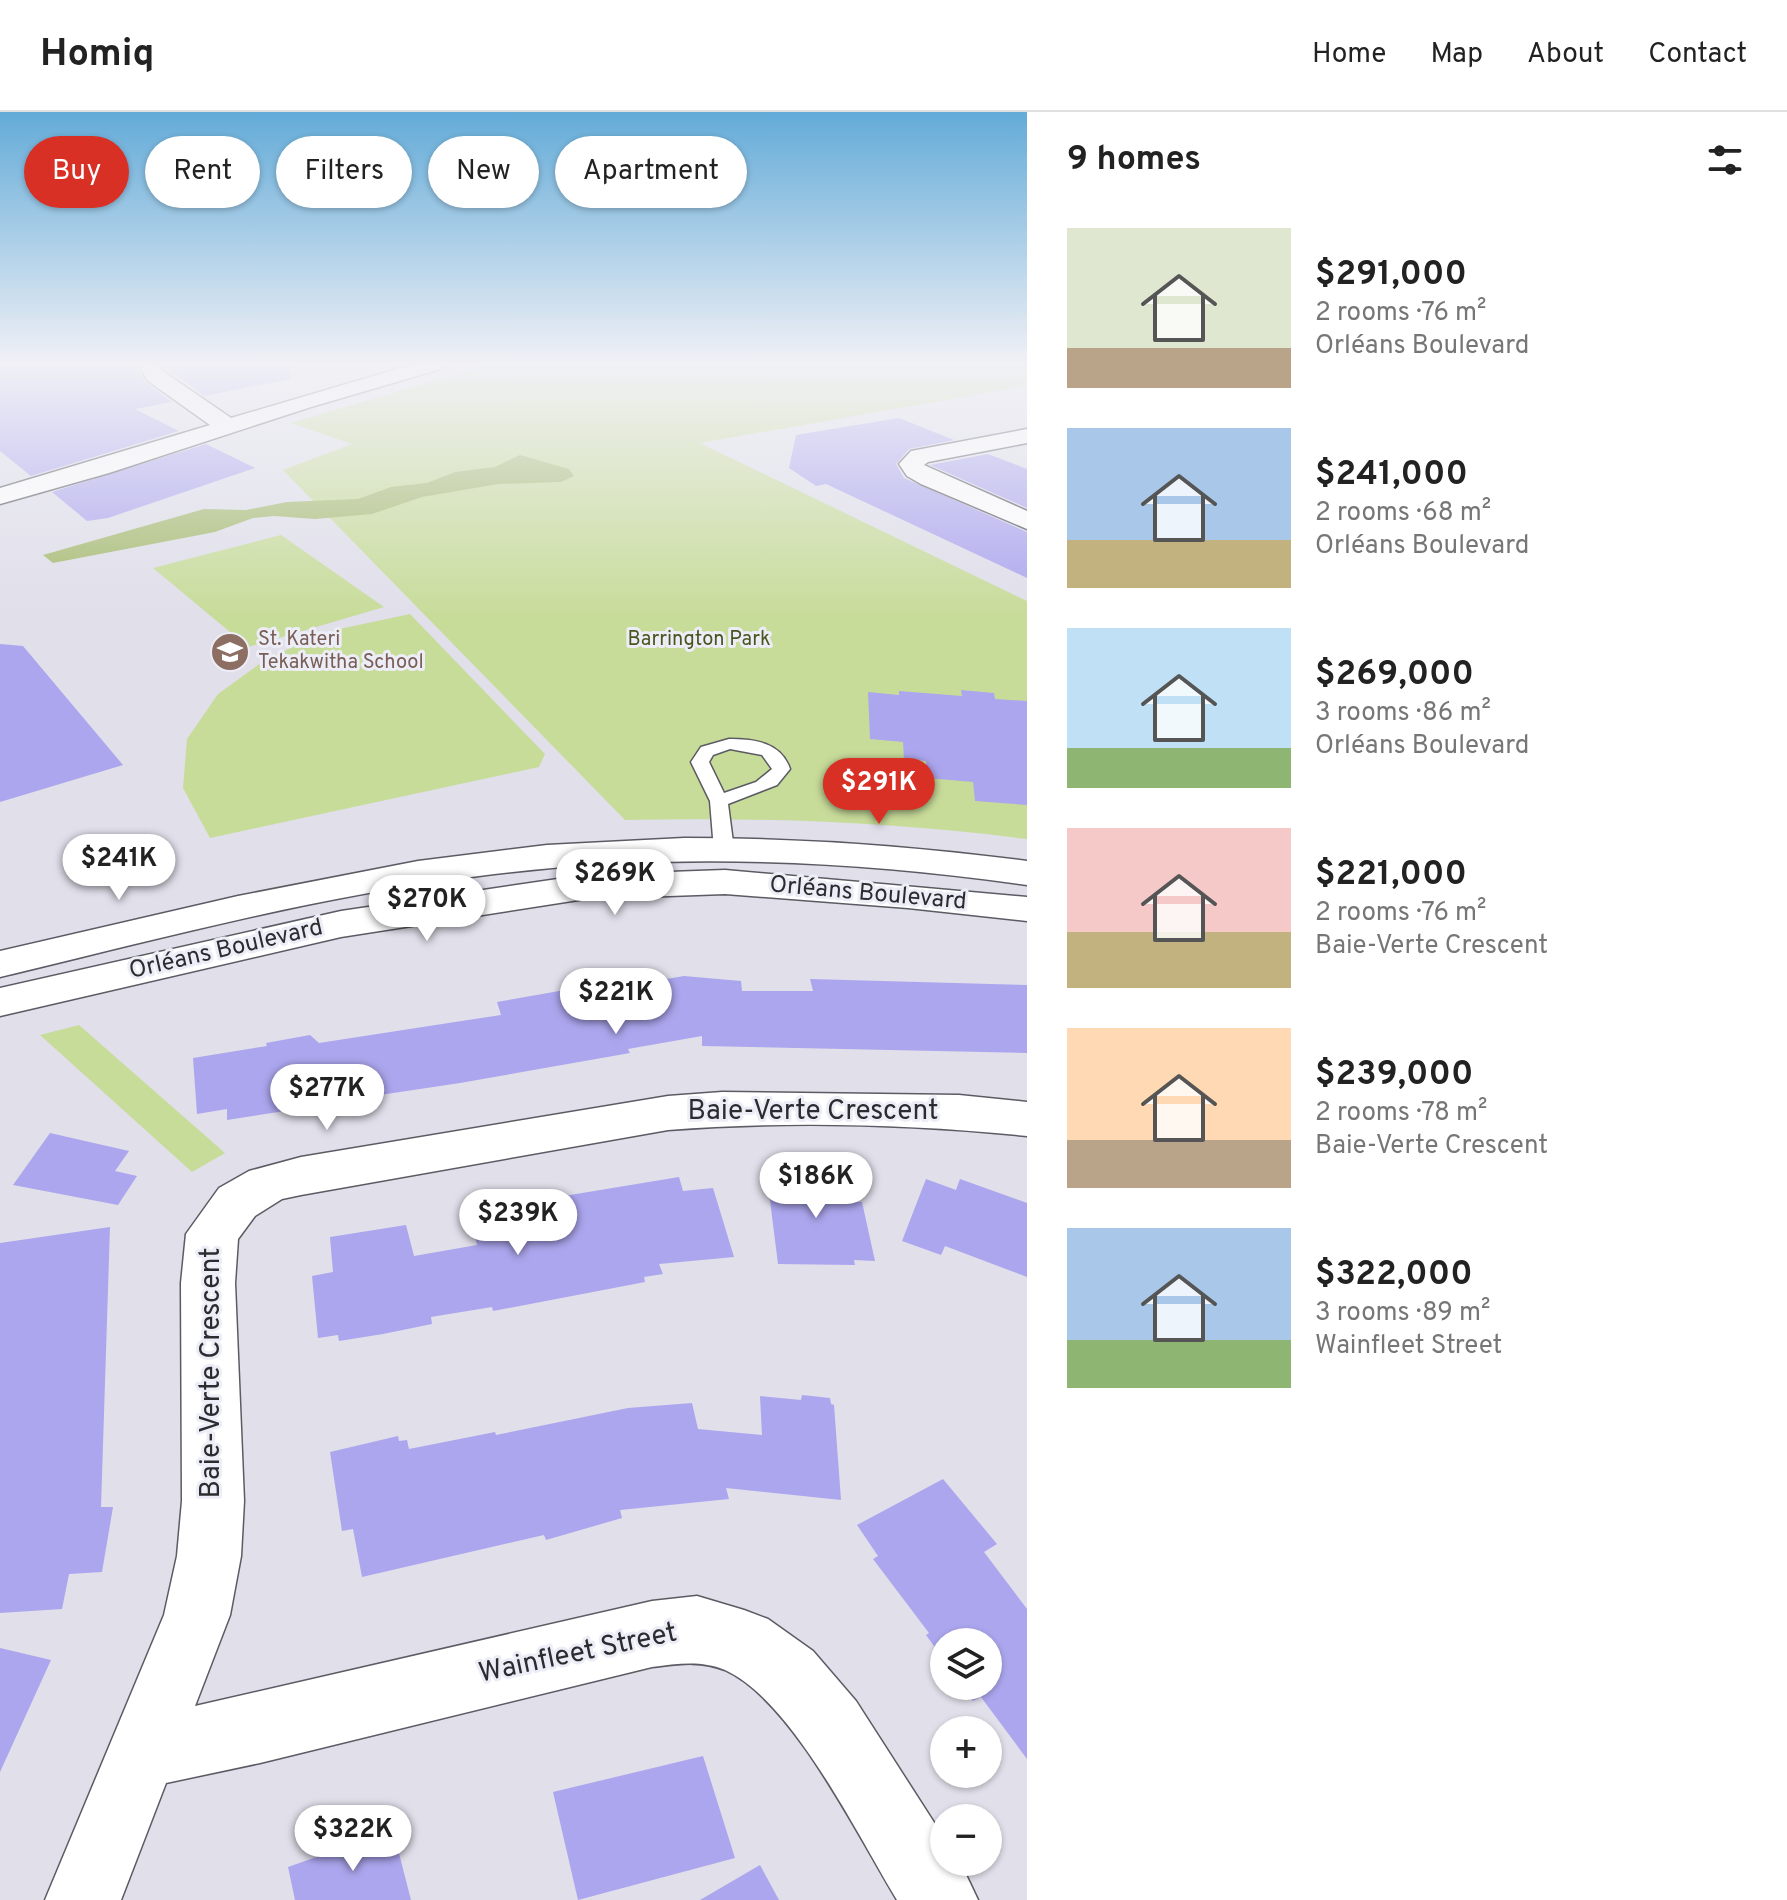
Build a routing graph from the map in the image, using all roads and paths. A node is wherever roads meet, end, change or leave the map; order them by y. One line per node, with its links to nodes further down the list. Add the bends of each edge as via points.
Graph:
1 (162, 447): 3 (street)
2 (966, 447): 4 (street, via 920,456 911,464 930,479)
3 (0, 496)
4 (1027, 521)
5 (719, 801): 6 (lane)
6 (724, 866): 7 (street, Orléans Boulevard, via 906,859); 8 (street, Orléans Boulevard); 9 (street, Orléans Boulevard, via 530,859 399,876 253,904); 10 (street, Orléans Boulevard, via 341,924)
7 (1027, 873)
8 (1027, 909)
9 (0, 964)
10 (0, 1002)
11 (1027, 1119): 12 (street, Baie-Verte Crescent, via 959,1112 668,1113 301,1176 267,1184 237,1202 212,1234 208,1283 213,1501 209,1556 197,1615)
12 (140, 1753): 13 (street, Baie-Verte Crescent); 14 (street, Wainfleet Street, via 652,1634 697,1629 744,1643 789,1675 831,1726)
13 (83, 1900)
14 (940, 1900)

